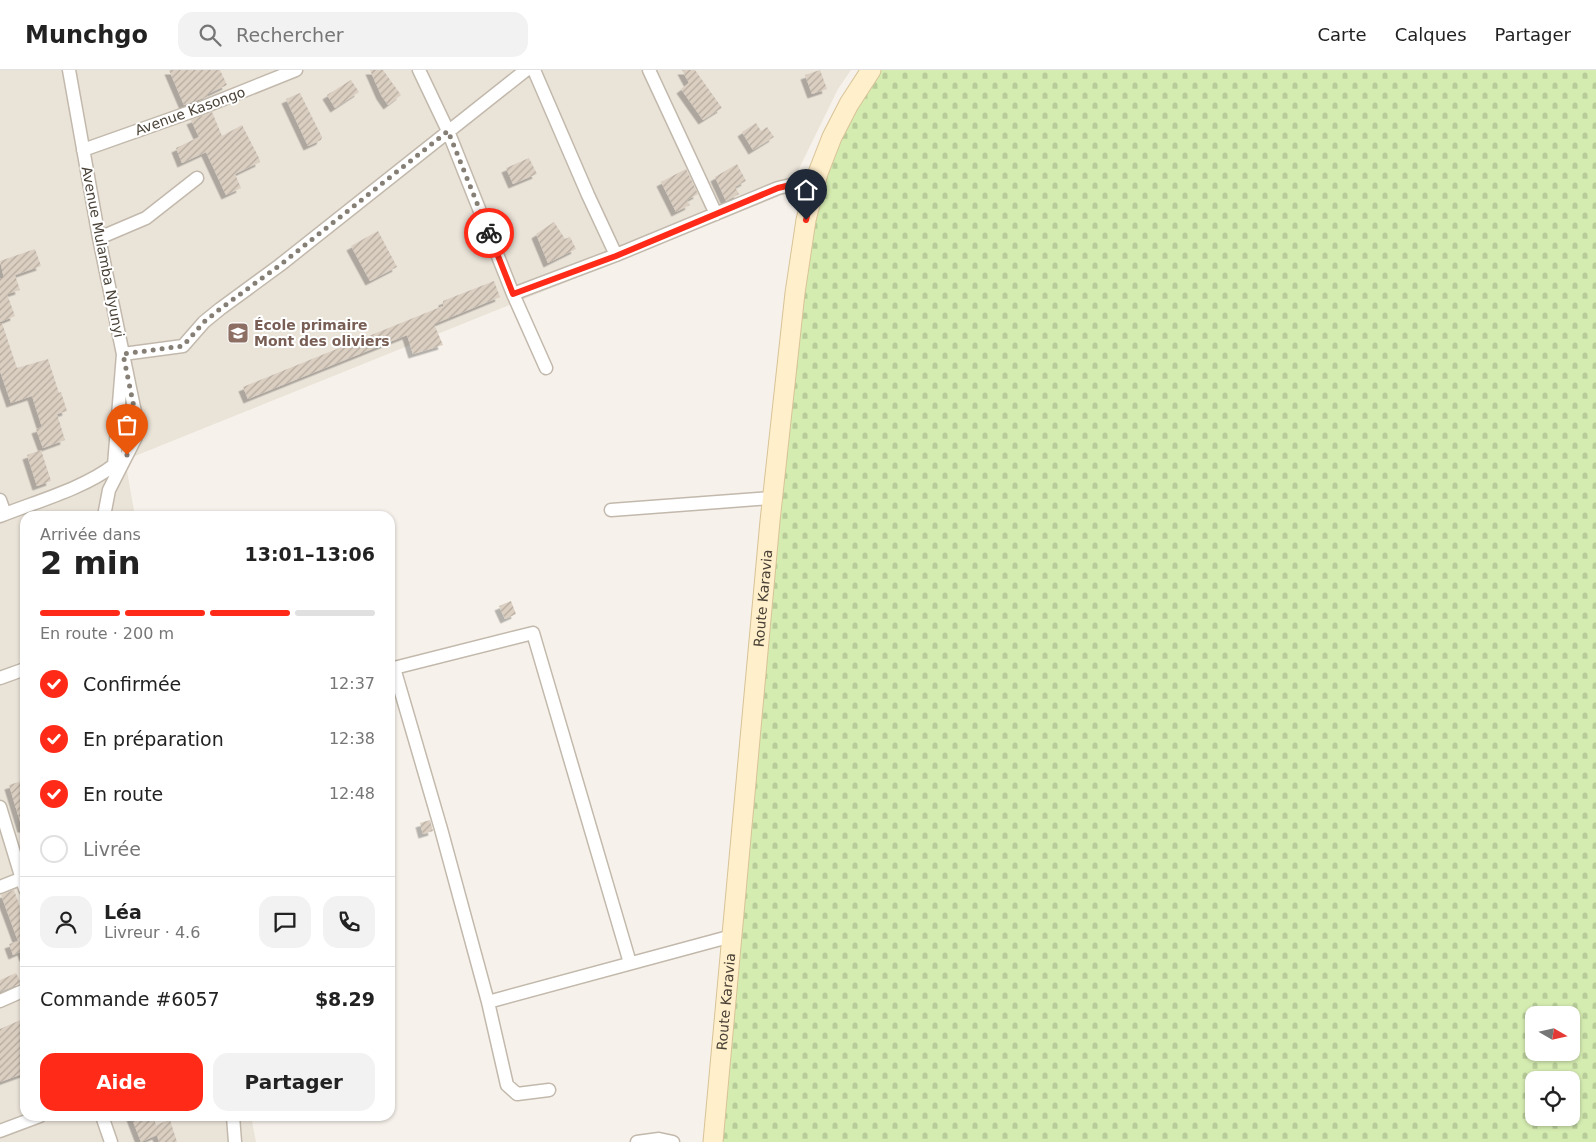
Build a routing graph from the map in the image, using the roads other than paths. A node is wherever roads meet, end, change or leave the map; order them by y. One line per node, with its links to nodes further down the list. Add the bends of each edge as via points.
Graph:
1 (69, 70): 9 (street, Avenue Mulamba Nyunyi)
2 (296, 70): 9 (street, Avenue Kasongo)
3 (419, 70): 8 (street)
4 (526, 70): 8 (street)
5 (534, 70): 14 (street)
6 (649, 70): 12 (street)
7 (871, 70): 11 (street, Route Karavia, via 832,137)
8 (448, 131): 15 (street); 16 (street, via 220,309 183,346)
9 (83, 150): 13 (street, Avenue Mulamba Nyunyi)
10 (197, 178): 13 (street, via 146,218)
11 (816, 179): 12 (street, via 778,188); 18 (street, Route Karavia, via 795,293)
12 (716, 214): 14 (street)
13 (99, 238): 16 (street, Avenue Mulamba Nyunyi)
14 (616, 256): 15 (street)
15 (513, 294): 17 (street)
16 (123, 354): 21 (street, Avenue Mulamba Nyunyi, via 137,422 136,437 109,490); 22 (street, via 114,466 88,481)
17 (546, 368)
18 (772, 498): 20 (street); 31 (street, Route Karavia)
19 (0, 500): 22 (street)
20 (611, 510)
21 (105, 511)
22 (3, 515)
23 (395, 668): 32 (street, via 533,633)
24 (20, 671): 25 (street)
25 (0, 678)
26 (395, 679): 35 (street, via 441,829)
27 (0, 807): 28 (street)
28 (20, 869)
29 (20, 882): 30 (street)
30 (0, 887)
31 (732, 936): 32 (street); 45 (street, Route Karavia)
32 (630, 963): 35 (street)
33 (20, 992): 34 (street)
34 (0, 1001)
35 (488, 1002): 36 (street, via 507,1085 517,1094)
36 (549, 1090)
37 (27, 1121): 40 (street)
38 (104, 1121): 41 (street)
39 (233, 1121): 42 (street)
40 (0, 1131)
41 (111, 1142)
42 (235, 1142)
43 (637, 1142): 44 (street, via 659,1139)
44 (674, 1142)
45 (713, 1142)

